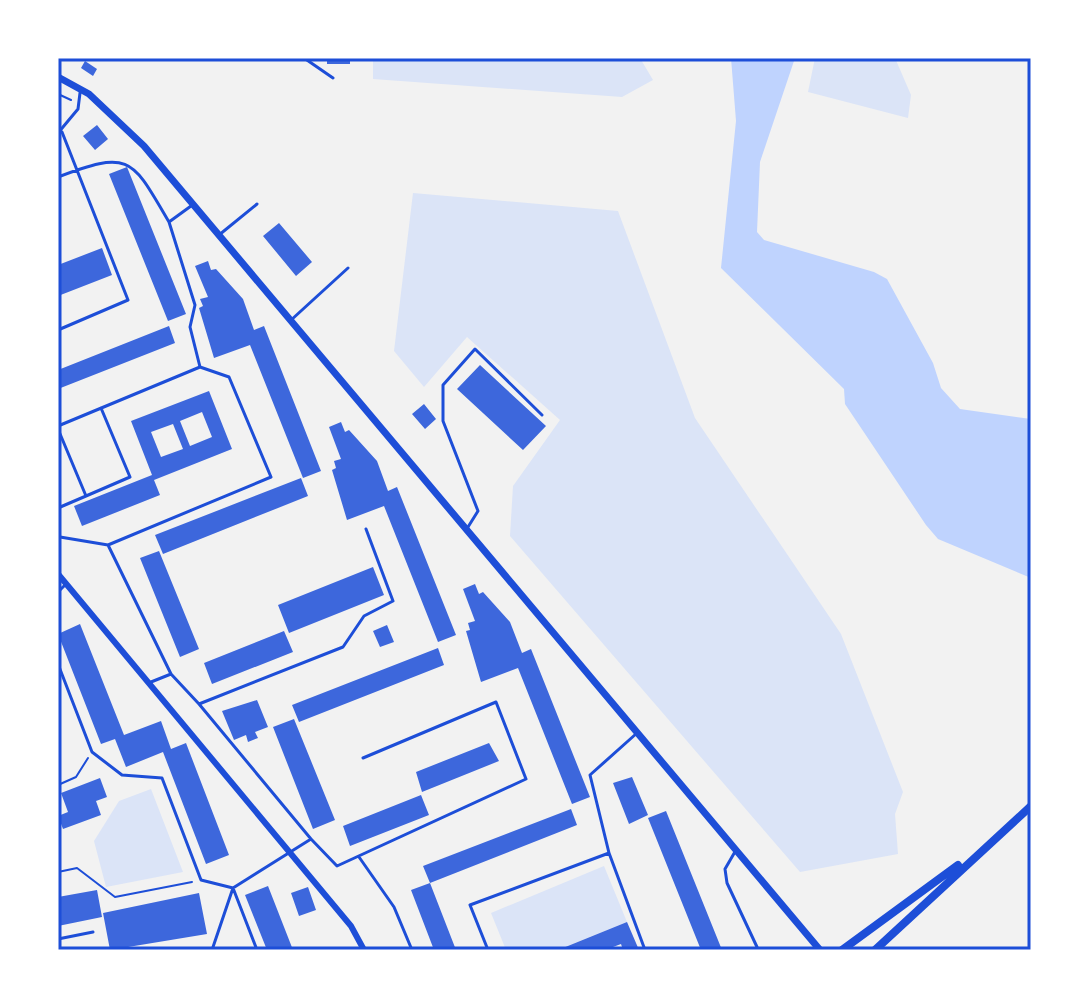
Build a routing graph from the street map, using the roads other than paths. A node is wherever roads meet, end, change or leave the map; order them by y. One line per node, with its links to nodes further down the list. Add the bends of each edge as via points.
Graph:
1 (304, 58): 3 (lane)
2 (58, 77): 4 (street)
3 (333, 78)
4 (81, 89): 5 (lane, via 79,104); 9 (street, via 144,146)
5 (60, 132): 6 (lane)
6 (77, 170): 7 (lane); 10 (lane, via 127,163 142,177); 14 (lane, via 128,300)
7 (58, 177)
8 (257, 204): 11 (lane)
9 (193, 205): 10 (lane); 11 (street)
10 (169, 222): 15 (lane, via 195,305 190,327)
11 (219, 235): 13 (street)
12 (348, 268): 13 (lane)
13 (290, 321): 22 (street)
14 (58, 330)
15 (200, 367): 16 (lane); 24 (lane, via 229,377 271,477)
16 (101, 408): 18 (lane); 19 (lane, via 130,477)
17 (542, 415): 22 (lane, via 475,349 443,385 443,421 478,511)
18 (58, 427): 19 (lane)
19 (86, 496): 20 (lane)
20 (58, 508)
21 (366, 529): 31 (lane, via 393,601 364,616 343,647)
22 (466, 530): 32 (street)
23 (59, 537): 24 (lane)
24 (108, 545): 29 (lane)
25 (58, 574): 26 (street)
26 (66, 584): 27 (lane); 30 (street)
27 (58, 592)
28 (58, 664): 41 (lane, via 92,752 122,775 162,778 201,880)
29 (171, 674): 30 (lane); 31 (lane)
30 (151, 682): 37 (street)
31 (199, 704): 35 (lane)
32 (637, 733): 38 (street); 39 (lane, via 590,775)
33 (363, 758): 40 (lane, via 496,702 526,779)
34 (1031, 806): 36 (main road)
35 (311, 839): 37 (lane); 40 (lane, via 337,866)
36 (984, 846): 52 (main road); 53 (main road)
37 (288, 850): 41 (lane); 47 (street, via 351,926)
38 (736, 850): 44 (lane, via 725,869 727,883); 51 (street)
39 (609, 853): 49 (lane, via 470,905); 50 (lane)
40 (358, 856): 48 (lane, via 394,907)
41 (233, 888): 45 (lane); 46 (lane)
42 (93, 932): 43 (lane)
43 (58, 939)
44 (757, 947)
45 (212, 950)
46 (257, 950)
47 (364, 950)
48 (412, 950)
49 (488, 950)
50 (645, 950)
51 (820, 950)
52 (842, 950)
53 (875, 950)

